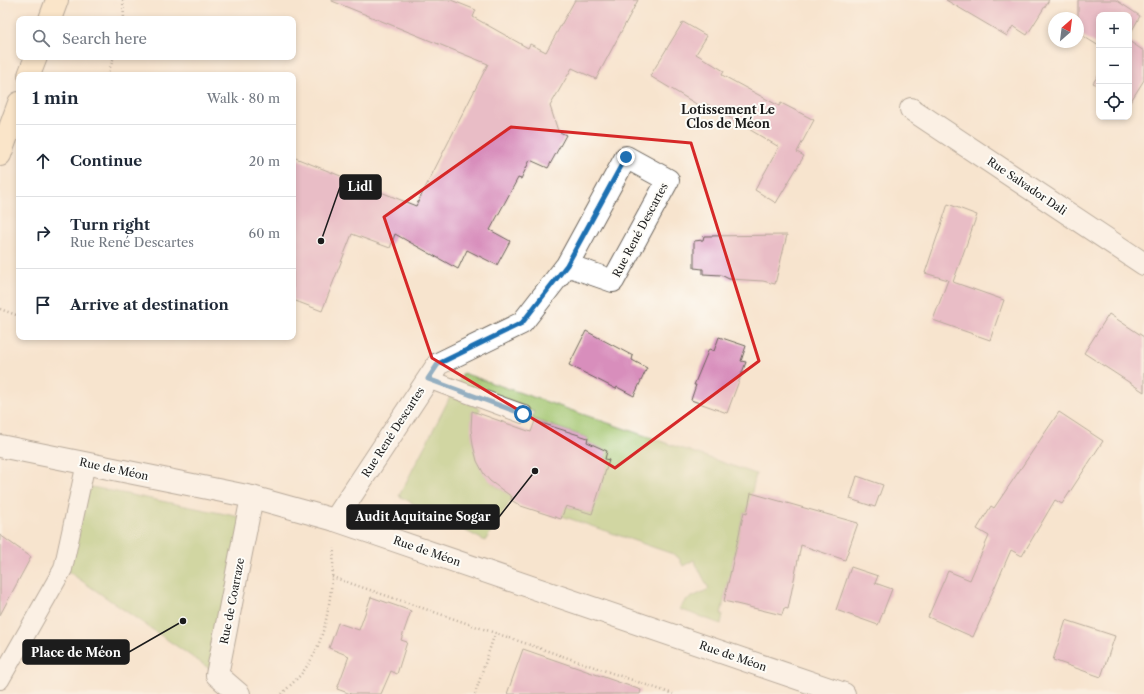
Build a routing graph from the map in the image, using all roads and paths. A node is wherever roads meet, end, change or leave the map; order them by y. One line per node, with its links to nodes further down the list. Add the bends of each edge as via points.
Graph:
1 (57, 0): 3 (main road)
2 (123, 0): 4 (path)
3 (51, 16)
4 (124, 16)
5 (35, 60): 7 (main road)
6 (113, 60): 8 (path)
7 (30, 72)
8 (108, 72)
9 (911, 109): 12 (street, Rue Salvador Dali)
10 (16, 112): 11 (main road)
11 (0, 155)
12 (1144, 264)
13 (567, 265): 13 (street, Rue René Descartes, via 626,157 668,180 613,281); 16 (street, Rue René Descartes, via 522,323 438,364)
14 (0, 309): 15 (path)
15 (16, 315)
16 (428, 379): 17 (lane); 21 (street, Rue René Descartes)
17 (523, 414)
18 (0, 446): 19 (street, Rue de Méon)
19 (86, 463): 20 (street, Rue de Méon); 24 (lane, via 63,569)
20 (252, 497): 21 (street, Rue de Méon); 25 (street, Rue de Coarraze, via 217,675)
21 (335, 520): 22 (path); 29 (street, Rue de Méon)
22 (332, 577): 23 (path); 26 (path, via 330,601 319,643 305,669)
23 (495, 633): 27 (path); 28 (path)
24 (0, 680)
25 (240, 694)
26 (282, 694)
27 (475, 694)
28 (673, 694)
29 (844, 694)

